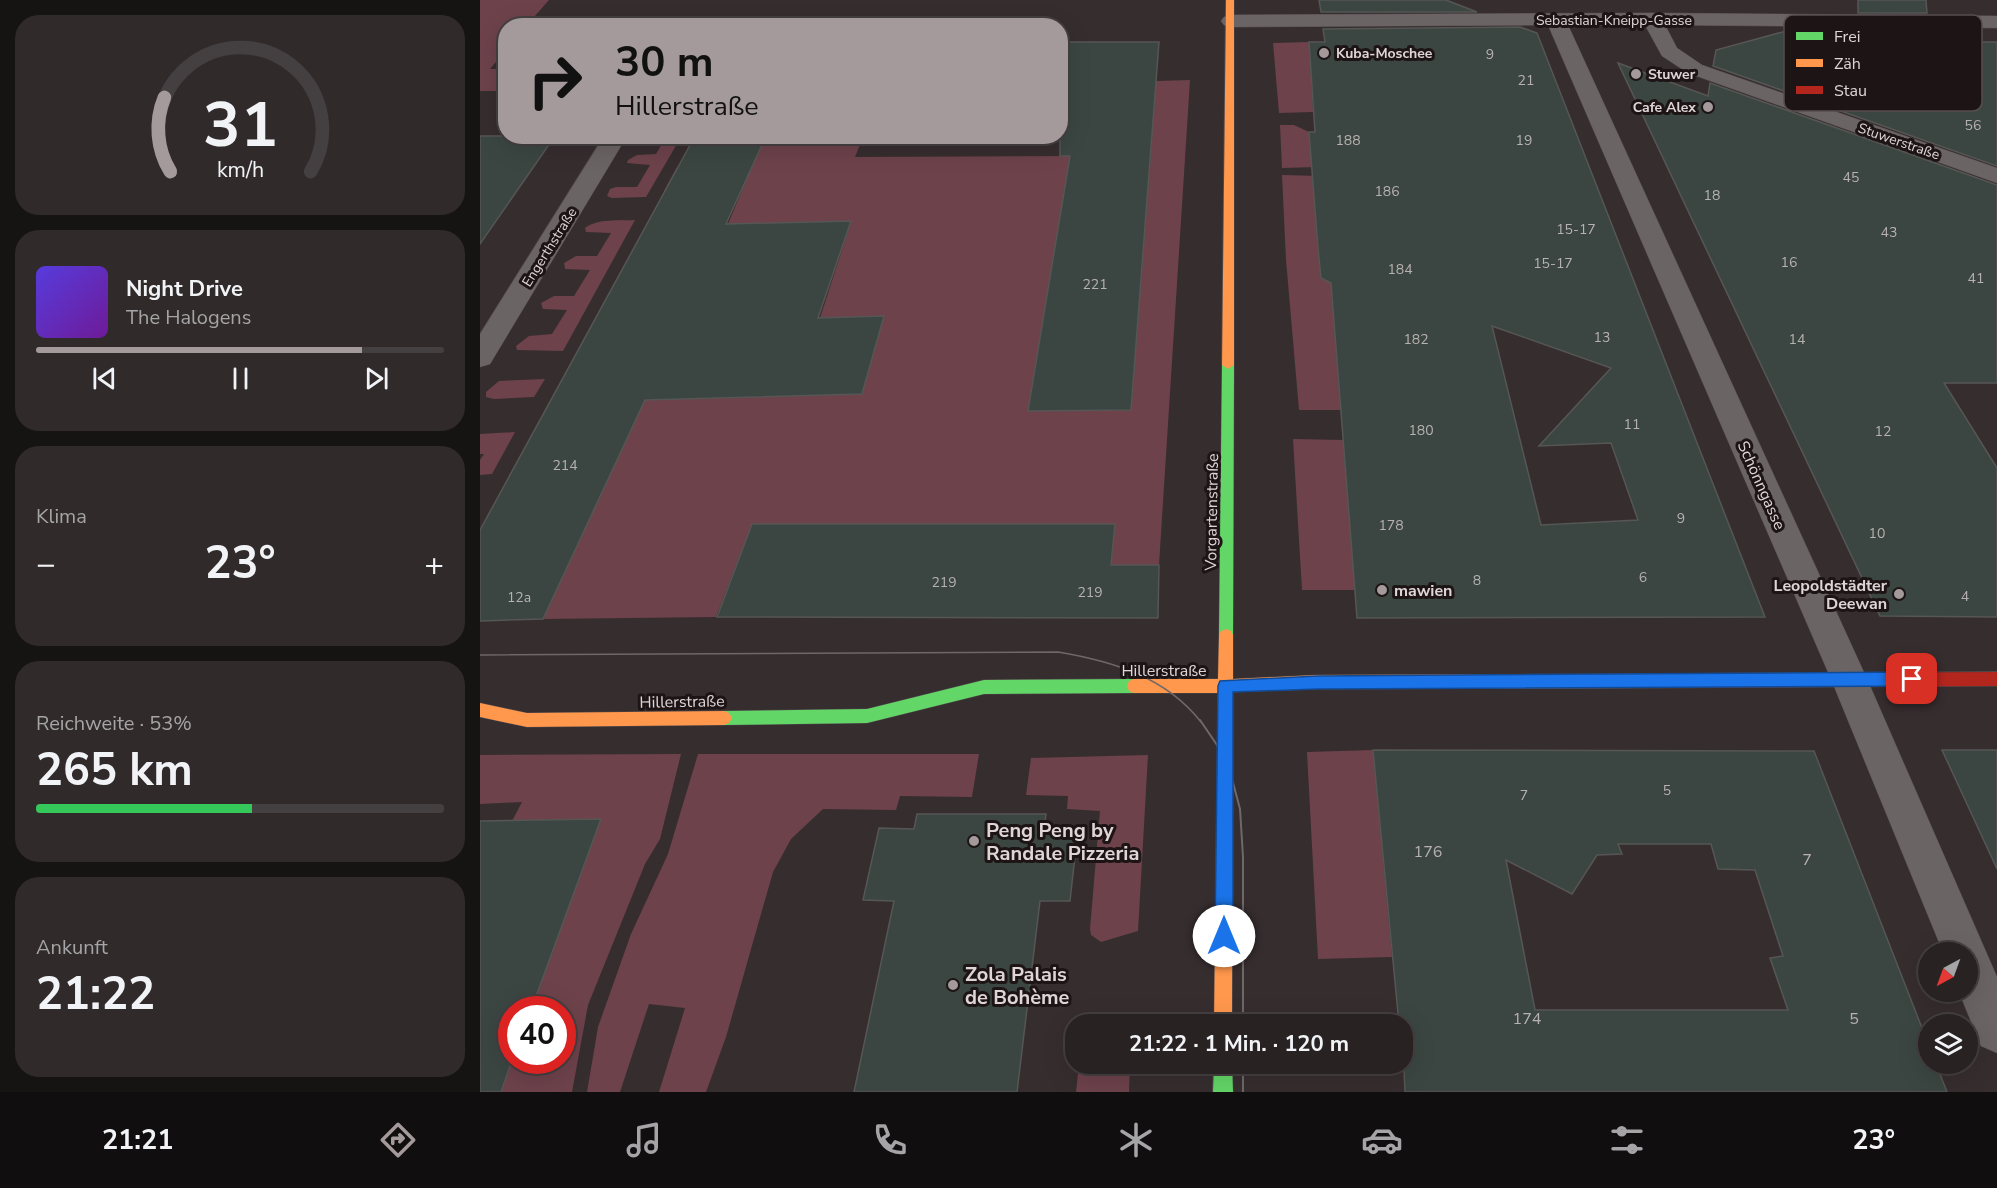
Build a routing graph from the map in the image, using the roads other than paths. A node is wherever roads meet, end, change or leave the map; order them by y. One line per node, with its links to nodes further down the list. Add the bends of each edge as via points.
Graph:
1 (1230, 0): 5 (street, Vorgartenstraße)
2 (1556, 19): 3 (street, Sebastian-Kneipp-Gasse); 5 (street, Sebastian-Kneipp-Gasse); 13 (street, Schönngasse)
3 (1652, 19): 4 (street, Sebastian-Kneipp-Gasse); 8 (street, Stuwerstraße, via 1669,52 1695,69)
4 (1784, 20)
5 (1231, 21): 15 (street, Vorgartenstraße)
6 (1982, 22): 7 (street, Sebastian-Kneipp-Gasse)
7 (1997, 22)
8 (1784, 101)
9 (1814, 111): 11 (street, Stuwerstraße)
10 (611, 144): 12 (street, Engerthstraße)
11 (1997, 176)
12 (480, 357)
13 (1849, 679): 14 (street, Hillerstraße); 15 (street, Hillerstraße); 17 (street, Schönngasse)
14 (1997, 679)
15 (1225, 686): 16 (street, Hillerstraße, via 984,687 867,716 527,720); 19 (street, Vorgartenstraße)
16 (480, 710)
17 (1960, 942)
18 (1978, 985): 20 (street)
19 (1223, 1014)
20 (1997, 1030)
21 (1223, 1074): 22 (street)
22 (1223, 1092)

